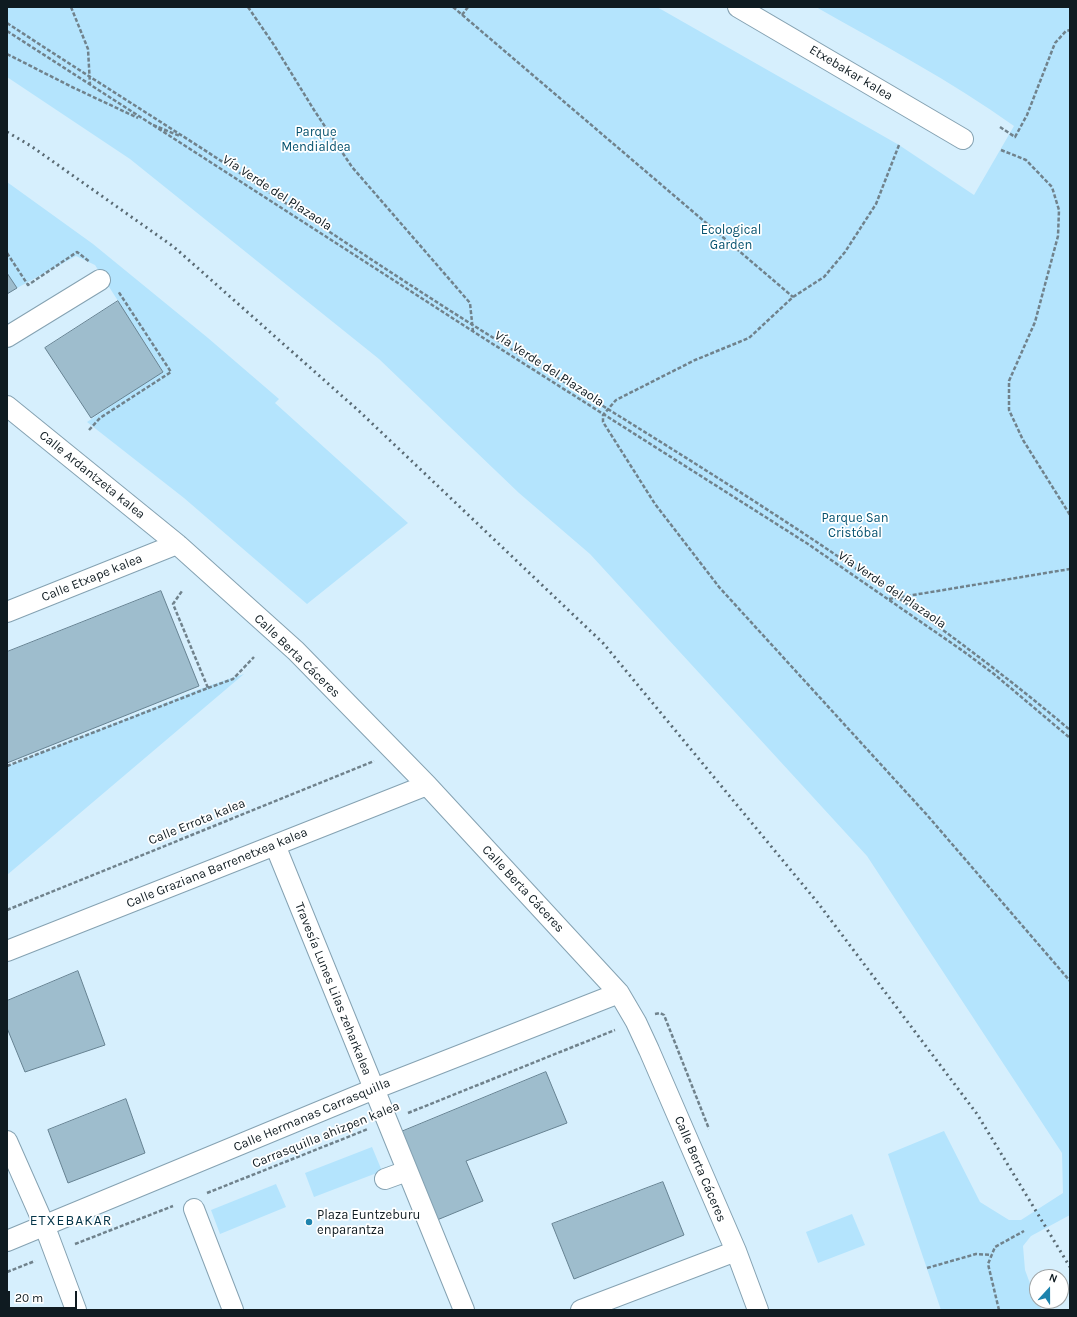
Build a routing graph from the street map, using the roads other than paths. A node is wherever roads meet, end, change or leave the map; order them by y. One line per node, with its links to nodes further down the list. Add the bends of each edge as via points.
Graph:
1 (738, 7): 2 (street, Etxebakar kalea)
2 (963, 139)
3 (103, 277): 4 (street)
4 (7, 337)
5 (7, 406): 6 (street, Calle Ardantzeta kalea)
6 (177, 544): 7 (street, Calle Etxape kalea); 8 (street, Calle Berta Cáceres, via 296,651)
7 (7, 612)
8 (427, 785): 9 (street, Calle Graziana Barrenetxea kalea); 11 (street, Calle Berta Cáceres)
9 (275, 845): 10 (street, Calle Graziana Barrenetxea kalea); 12 (street, Travesía Lunes Lilas zeharkalea)
10 (7, 951)
11 (619, 993): 12 (street, Calle Hermanas Carrasquilla); 19 (street, Calle Berta Cáceres, via 636,1022)
12 (374, 1089): 14 (street, Travesía Lunes Lilas zeharkalea); 17 (street, Calle Hermanas Carrasquilla)
13 (7, 1141): 17 (street)
14 (407, 1171): 15 (street); 22 (street, Travesía Lunes Lilas zeharkalea)
15 (385, 1179)
16 (198, 1202): 20 (street)
17 (44, 1227): 18 (street, Calle Hermanas Carrasquilla); 21 (street)
18 (7, 1241)
19 (736, 1251): 23 (street); 24 (street, Calle Berta Cáceres)
20 (237, 1306)
21 (76, 1310)
22 (464, 1310)
23 (581, 1310)
24 (758, 1310)

